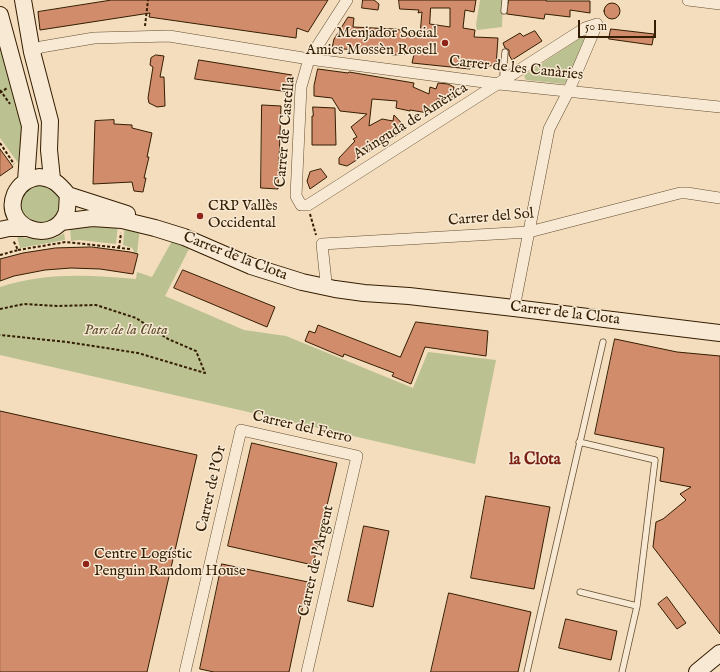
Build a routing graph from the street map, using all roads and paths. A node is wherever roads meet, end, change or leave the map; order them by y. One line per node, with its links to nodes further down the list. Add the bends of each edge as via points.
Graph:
1 (23, 0): 10 (street)
2 (148, 0): 9 (path)
3 (347, 0): 12 (street, Carrer de Castella)
4 (504, 0): 7 (lane)
5 (688, 0): 6 (street)
6 (720, 4)
7 (504, 11)
8 (0, 15): 19 (street, via 30,126)
9 (145, 31)
10 (32, 52): 12 (street, Carrer de les Canàries, via 41,47 94,38 169,36); 18 (street, via 50,121)
11 (505, 52): 13 (lane)
12 (309, 58): 13 (street, Carrer de les Canàries); 23 (street, Carrer de Castella, via 302,87 296,196)
13 (502, 80): 14 (street, Carrer de les Canàries); 14 (street, Avinguda de Amèrica, via 586,28 597,24); 23 (street, Avinguda de Amèrica, via 308,205)
14 (569, 90): 15 (street, Carrer de les Canàries); 30 (street, via 549,128)
15 (720, 107)
16 (0, 143): 17 (path)
17 (16, 166)
18 (52, 179): 19 (street, via 39,177); 20 (street)
19 (26, 181): 21 (street)
20 (68, 195): 26 (street, via 66,212); 27 (street, Carrer de la Clota)
21 (14, 197): 24 (street); 28 (street, via 15,214 19,222)
22 (720, 198): 30 (street, Carrer del Sol, via 680,193)
23 (301, 205)
24 (0, 207)
25 (310, 212): 31 (path)
26 (61, 222): 27 (street, Carrer de la Clota, via 92,218); 28 (street, via 50,230)
27 (156, 226): 37 (street, Carrer de la Clota, via 196,235 267,265); 38 (street, Carrer de la Clota, via 251,266 302,282 364,293)
28 (28, 228): 29 (street, via 9,228)
29 (5, 232): 35 (path)
30 (529, 232): 37 (street, Carrer del Sol, via 322,244); 39 (street)
31 (316, 235)
32 (67, 236): 33 (path)
33 (68, 242): 34 (path); 35 (path)
34 (130, 249)
35 (18, 250): 36 (path)
36 (0, 255)
37 (326, 282): 38 (street, Carrer de la Clota)
38 (409, 296): 39 (street, Carrer de la Clota)
39 (514, 308): 41 (street, Carrer de la Clota)
40 (0, 310): 42 (path, via 24,304 96,305 136,318 168,339 196,351 205,373 138,353)
41 (720, 333)
42 (0, 335)
43 (603, 342): 45 (lane)
44 (241, 430): 46 (street, Carrer del Ferro); 50 (street, Carrer de l'Or)
45 (579, 442): 48 (lane, via 655,460); 52 (lane)
46 (357, 456): 51 (street, Carrer de l'Argent)
47 (580, 592): 48 (lane)
48 (637, 606): 53 (lane)
49 (720, 653): 54 (street)
50 (185, 672)
51 (306, 672)
52 (527, 672)
53 (622, 672)
54 (697, 672)

